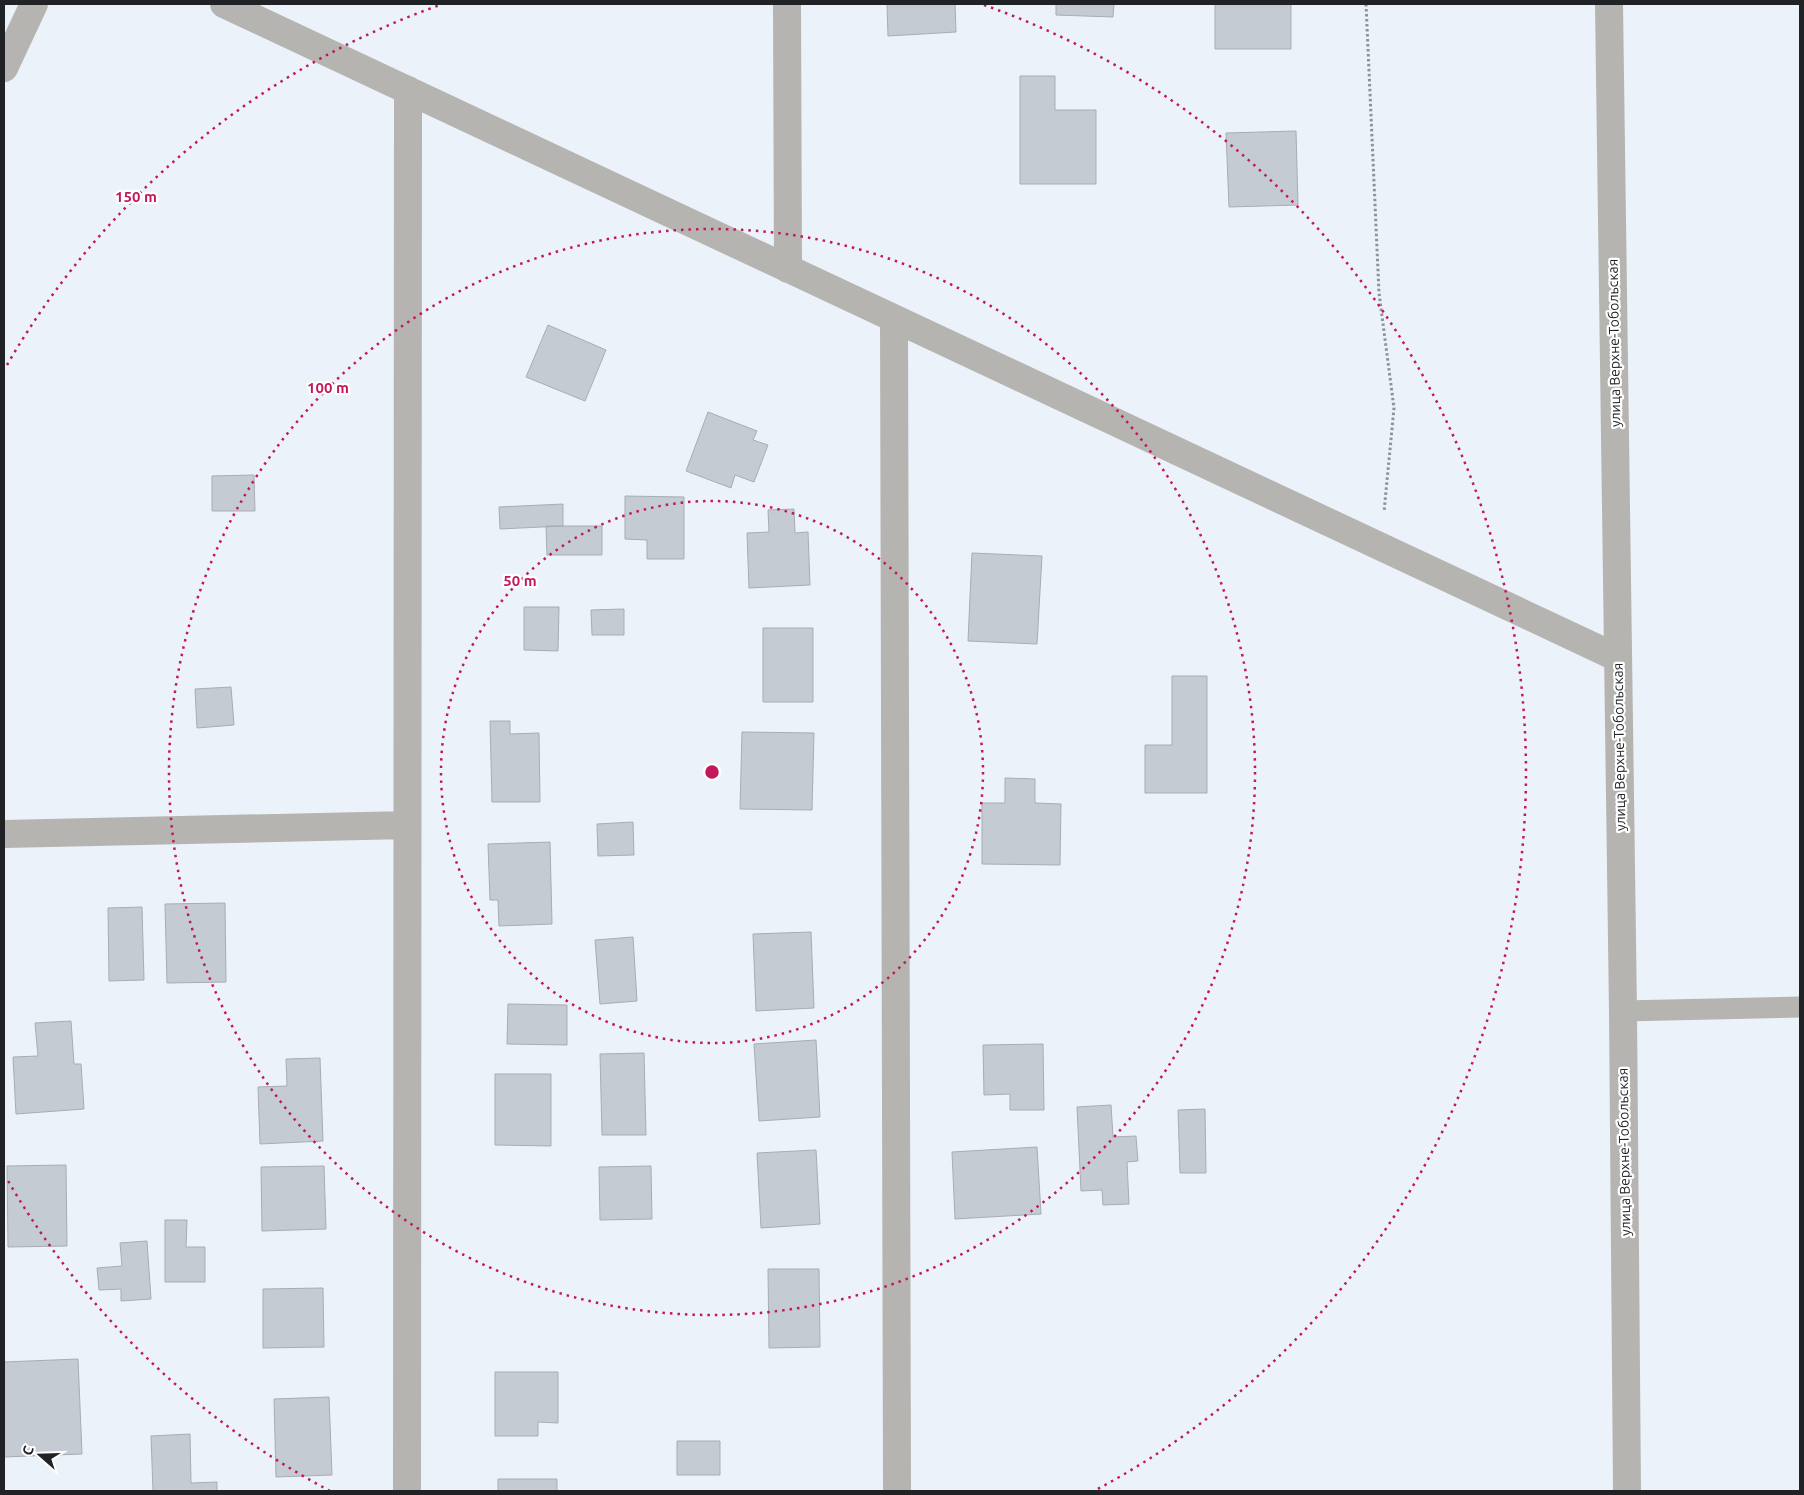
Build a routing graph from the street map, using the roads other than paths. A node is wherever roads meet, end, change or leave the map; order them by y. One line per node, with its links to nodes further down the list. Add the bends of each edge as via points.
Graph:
1 (34, 4): 5 (street)
2 (224, 4): 6 (street)
3 (787, 4): 7 (street)
4 (1610, 4): 9 (street, улица Верхне-Тобольская)
5 (4, 68)
6 (408, 90): 7 (street); 10 (street)
7 (788, 269): 8 (street)
8 (894, 319): 9 (street); 15 (street)
9 (1618, 658): 13 (street, улица Верхне-Тобольская)
10 (407, 825): 11 (street); 14 (street)
11 (4, 834)
12 (1800, 1006): 13 (lane)
13 (1623, 1011): 16 (street, улица Верхне-Тобольская)
14 (407, 1491)
15 (897, 1491)
16 (1627, 1491)

